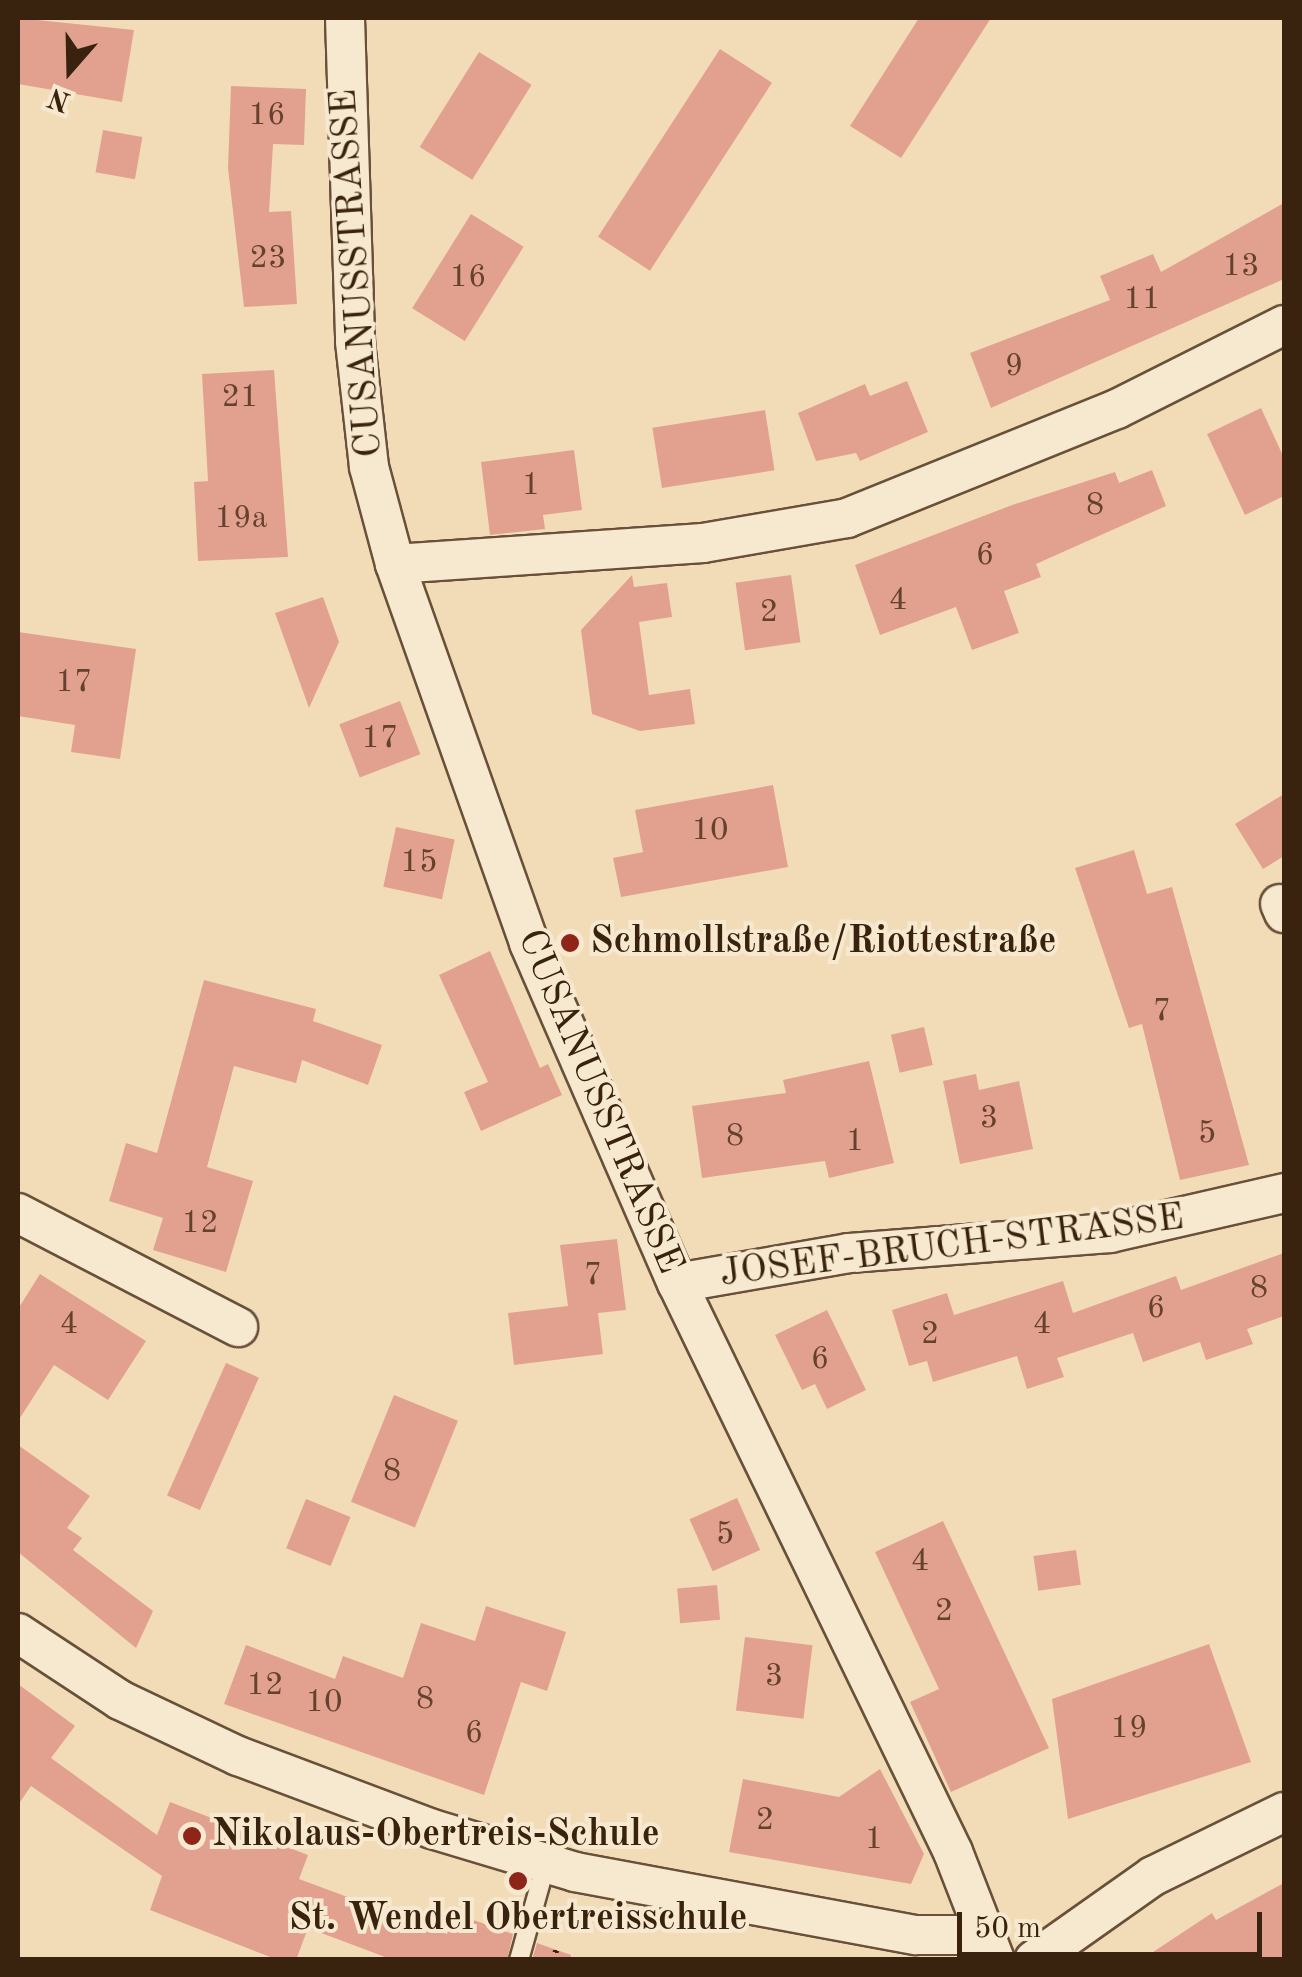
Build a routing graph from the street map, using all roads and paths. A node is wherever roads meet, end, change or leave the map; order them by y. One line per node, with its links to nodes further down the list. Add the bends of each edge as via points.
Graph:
1 (345, 18): 3 (street, CUSANUSSTRASSE, via 354,342 369,467)
2 (1284, 325): 3 (street, via 1117,409 848,518 703,543)
3 (395, 564): 6 (street, CUSANUSSTRASSE, via 528,942)
4 (1284, 1193): 6 (street, JOSEF-BRUCH-STRASSE, via 1110,1233 850,1253)
5 (18, 1213): 7 (street)
6 (677, 1283): 11 (street, CUSANUSSTRASSE, via 953,1852)
7 (238, 1327)
8 (18, 1633): 10 (street, via 120,1700 238,1756)
9 (1284, 1812): 13 (street, via 1153,1876)
10 (546, 1863): 11 (street); 12 (lane)
11 (986, 1948)
12 (520, 1960)
13 (1034, 1960)

